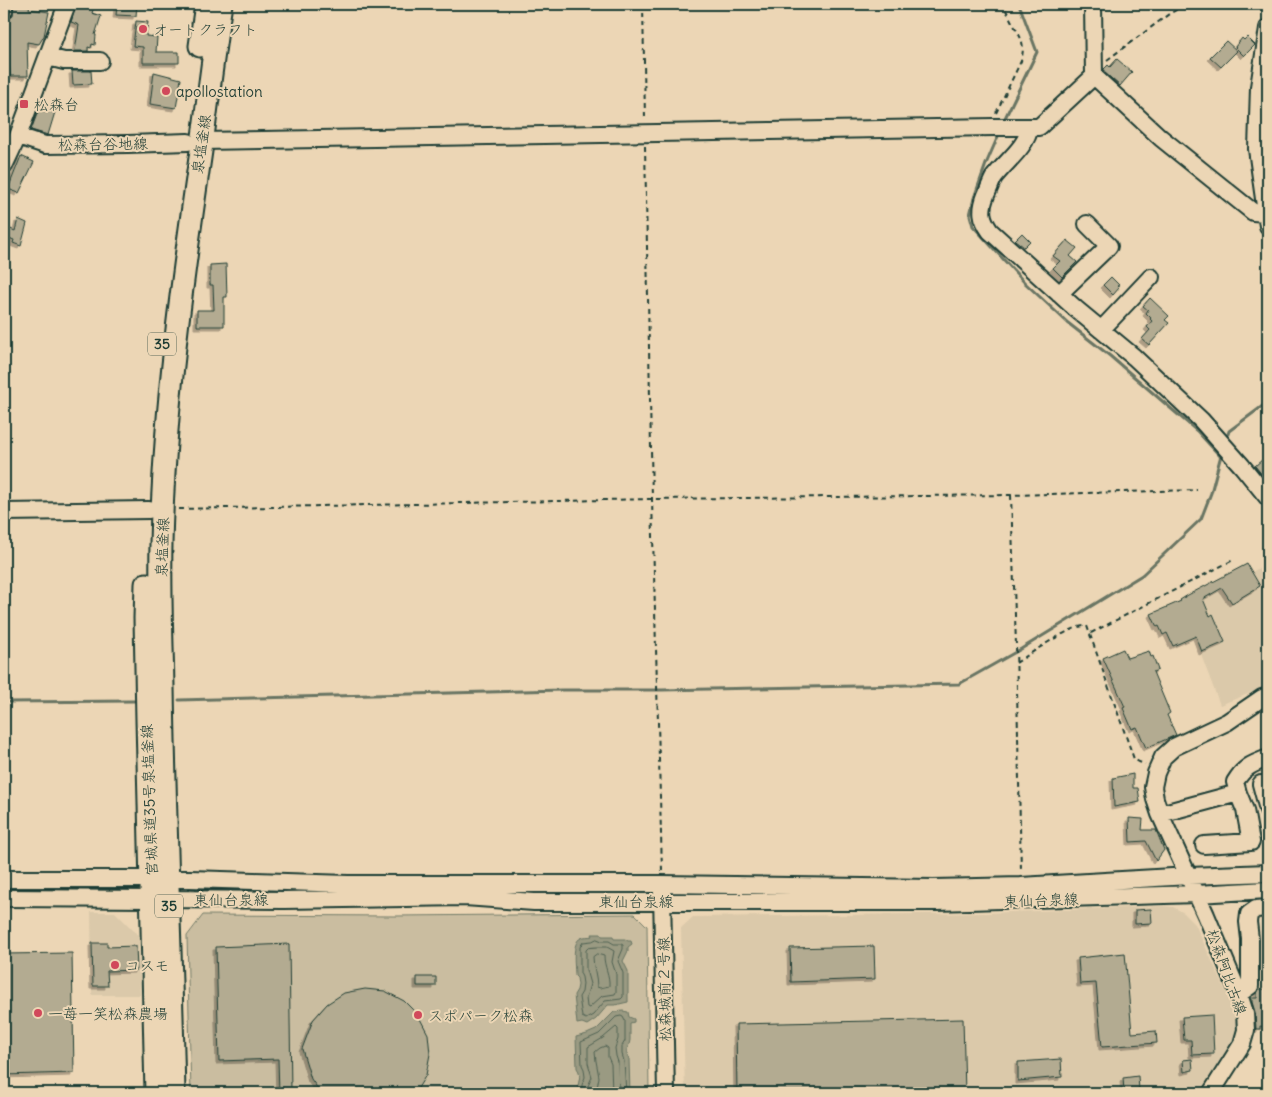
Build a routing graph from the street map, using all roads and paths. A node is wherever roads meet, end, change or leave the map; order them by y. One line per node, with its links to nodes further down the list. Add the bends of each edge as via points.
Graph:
1 (4, 4): 9 (street)
2 (67, 4): 11 (street)
3 (206, 4): 18 (main road, 泉塩釜線 / 35)
4 (221, 4): 18 (main road, 泉塩釜線 / 35)
5 (643, 4): 16 (path)
6 (1003, 4): 14 (path, via 1020,34 1023,53)
7 (1093, 4): 13 (street)
8 (1186, 4): 13 (path)
9 (4, 10)
10 (1268, 28): 20 (street, via 1259,87 1257,149)
11 (48, 56): 12 (street, via 64,61); 17 (street)
12 (100, 62)
13 (1094, 73): 15 (street, via 1039,127); 20 (street, via 1161,138)
14 (993, 127): 15 (street, 松森台谷地線); 16 (street, 松森台谷地線)
15 (1030, 128): 23 (street, via 1028,137 994,178 982,213 990,231)
16 (645, 132): 18 (street, 松森台谷地線); 27 (path)
17 (11, 135): 18 (street, 松森台谷地線, via 45,145); 19 (street, via 4,140)
18 (195, 142): 29 (main road, 泉塩釜線 / 35, via 169,280 154,428)
19 (7, 159)
20 (1267, 220)
21 (1087, 224): 23 (street, via 1109,246)
22 (1151, 277): 24 (street)
23 (1059, 294): 24 (street)
24 (1101, 330): 28 (street, via 1202,420)
25 (1196, 490): 26 (path)
26 (1011, 495): 27 (path); 33 (path)
27 (652, 498): 29 (path); 47 (path)
28 (1268, 498)
29 (156, 510): 30 (street); 34 (main road, 泉塩釜線 / 35, via 146,618); 49 (main road, 泉塩釜線 / 35, via 160,606)
30 (4, 512)
31 (1234, 559): 32 (path)
32 (1090, 633): 33 (path, via 1087,626 1082,625); 37 (path, via 1134,759)
33 (1016, 663): 48 (path)
34 (146, 687): 49 (main road, 宮城県道35号泉塩釜線 / 35)
35 (1268, 696): 37 (street, via 1227,722 1174,747 1162,757)
36 (1268, 758): 39 (street, via 1249,765 1240,773 1235,782)
37 (1158, 768): 42 (street, 松森阿比古線, via 1153,787)
38 (1260, 784): 41 (street)
39 (1238, 793): 40 (street); 42 (street)
40 (1245, 810): 41 (street); 43 (street, via 1251,842)
41 (1268, 810)
42 (1160, 814): 45 (street, 松森阿比古線)
43 (1204, 845)
44 (1268, 873): 45 (street)
45 (1188, 876): 48 (street); 51 (street, 松森阿比古線)
46 (4, 879): 49 (street)
47 (662, 884): 48 (street, via 924,888); 49 (street, via 348,884); 53 (street, 松森城前２号線)
48 (1021, 886)
49 (160, 889): 52 (street, 東仙台泉線); 53 (street, 東仙台泉線, via 284,900 465,897 534,902); 57 (main road, 宮城県道35号泉塩釜線 / 35); 58 (main road, 泉塩釜線 / 35)
50 (1268, 890): 51 (street, 東仙台泉線)
51 (1196, 894): 53 (street, 東仙台泉線, via 937,902); 55 (street, 松森阿比古線)
52 (4, 898)
53 (662, 901): 59 (street, 松森城前２号線)
54 (1268, 908): 55 (street, via 1256,909 1250,914 1250,986)
55 (1239, 994): 60 (street, 松森阿比古線, via 1246,1030 1242,1044)
56 (1268, 1085): 61 (path)
57 (156, 1093)
58 (174, 1093)
59 (666, 1093)
60 (1212, 1093)
61 (1262, 1093)

